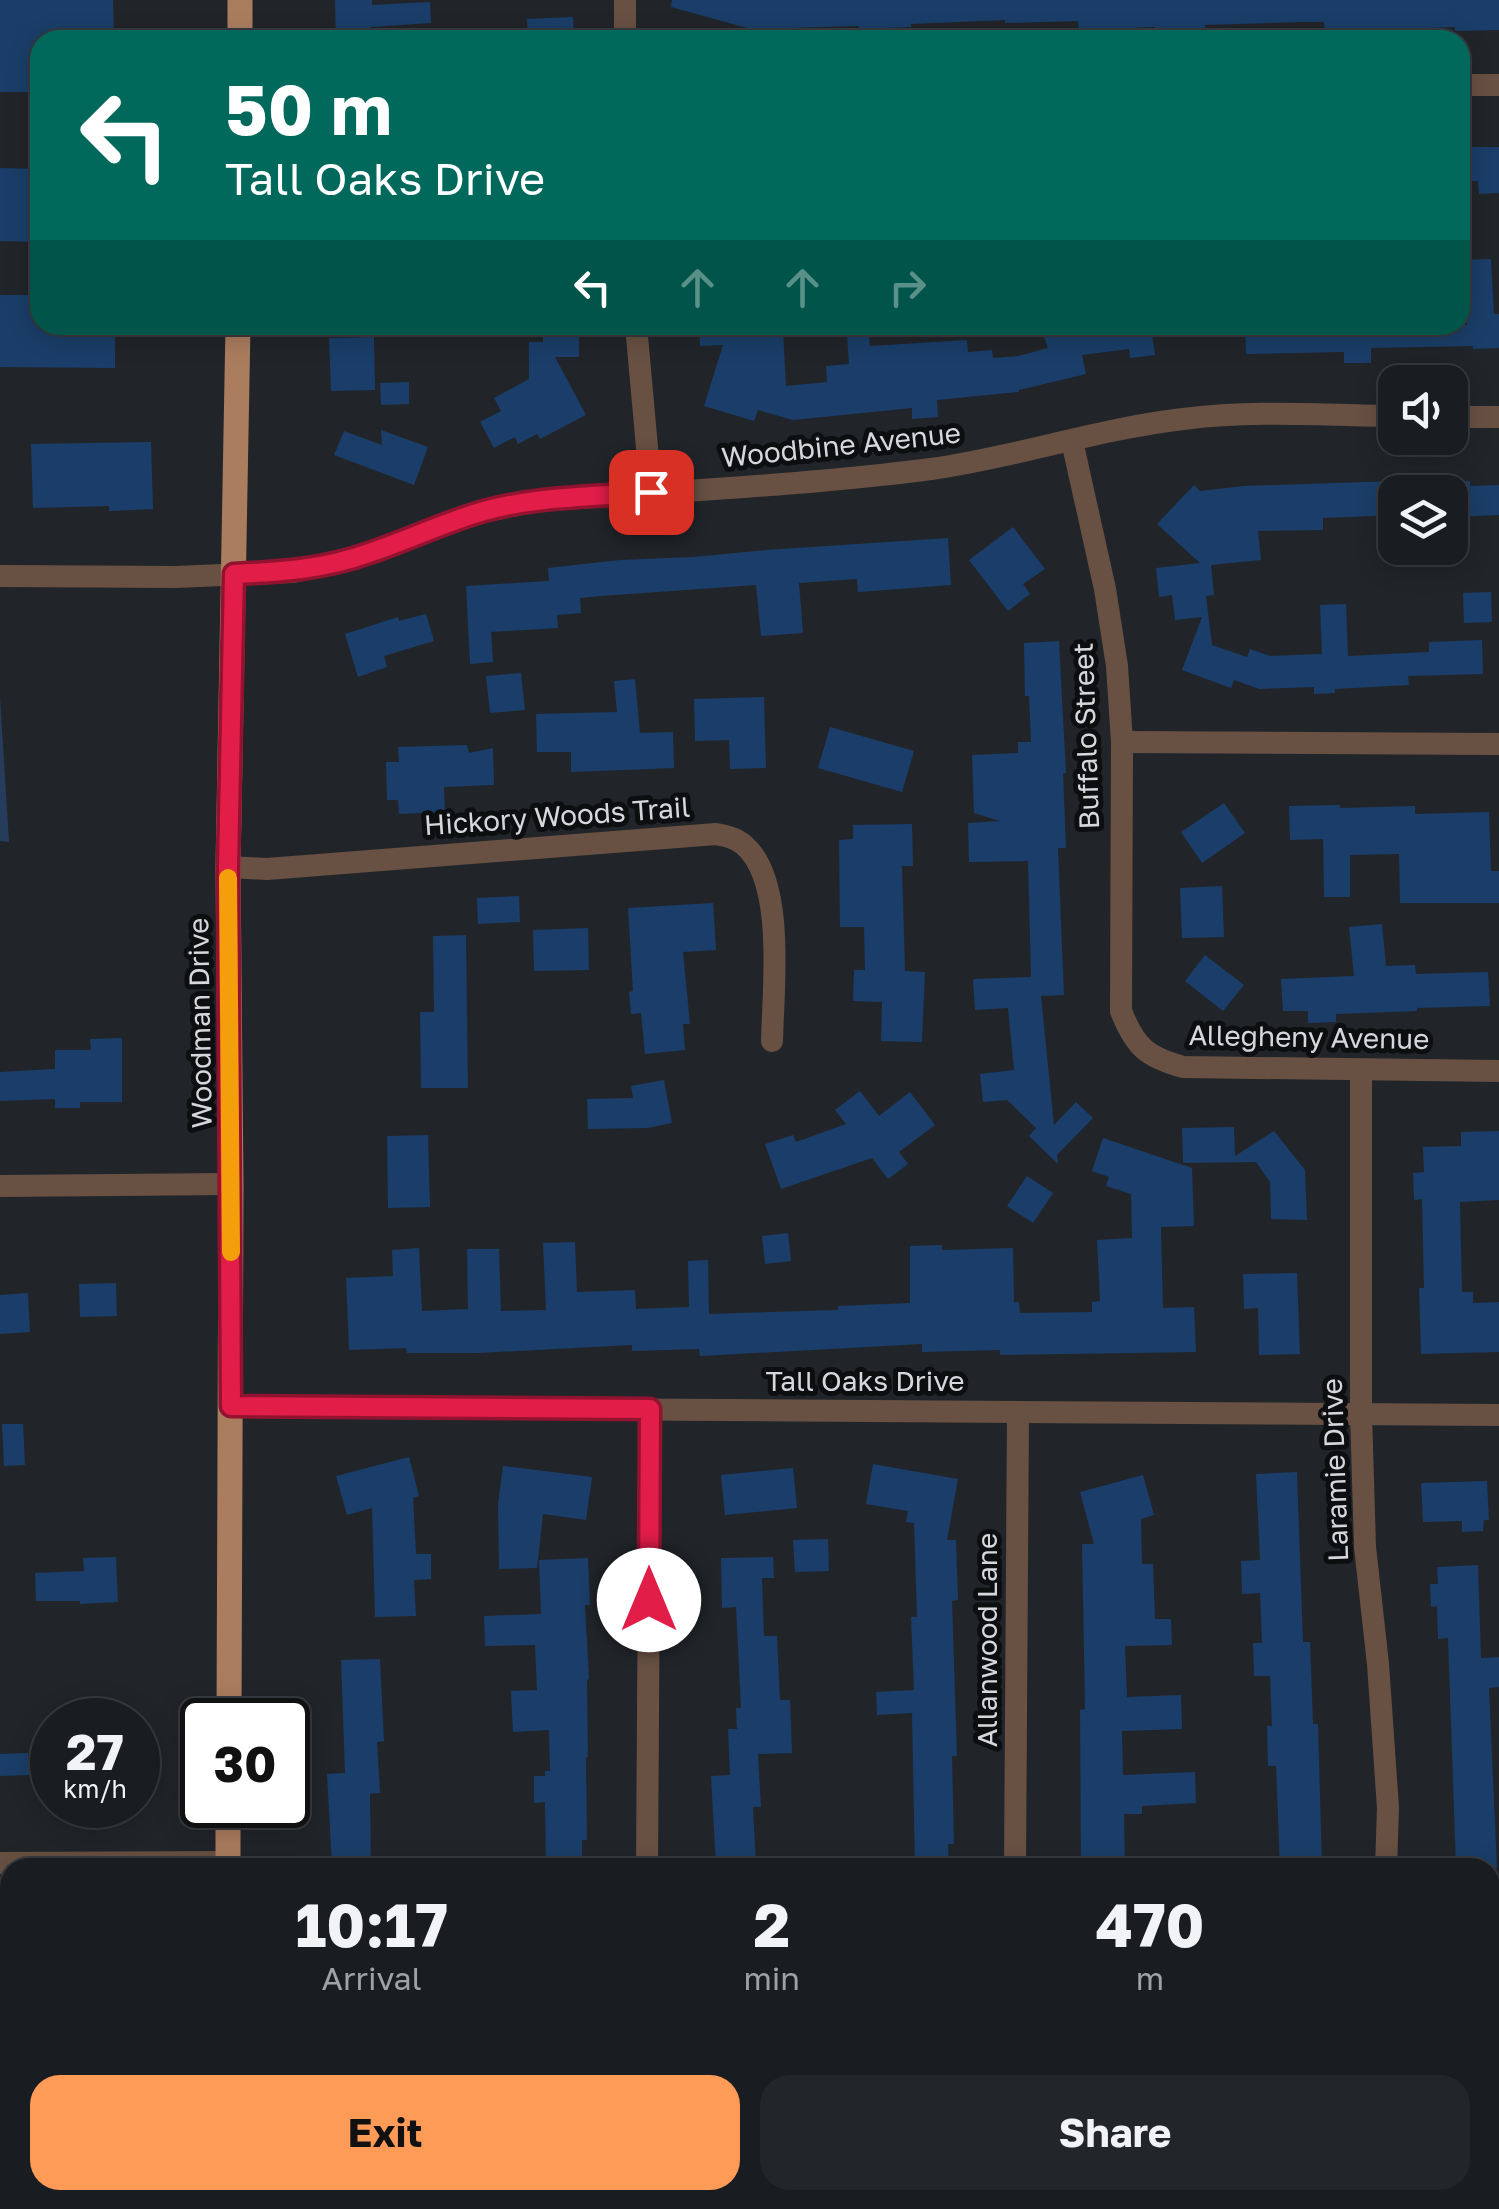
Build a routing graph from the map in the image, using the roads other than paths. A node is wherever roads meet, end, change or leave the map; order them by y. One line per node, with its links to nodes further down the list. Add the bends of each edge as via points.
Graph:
1 (240, 0): 3 (main road)
2 (625, 0): 4 (street)
3 (240, 30)
4 (625, 30)
5 (1470, 85): 6 (street)
6 (1499, 85)
7 (238, 335): 14 (main road, Woodman Drive)
8 (637, 335): 13 (street)
9 (1378, 416): 12 (street, Woodbine Avenue, via 1184,418)
10 (1468, 416): 11 (street)
11 (1499, 417)
12 (1072, 441): 13 (street, Woodbine Avenue, via 886,474); 16 (street, Buffalo Street, via 1105,588)
13 (651, 492): 14 (street, Woodbine Avenue, via 486,510 367,554 292,572)
14 (234, 574): 15 (street, Woodbine Avenue); 18 (main road, Woodman Drive)
15 (0, 576)
16 (1122, 742): 17 (street); 19 (street, Buffalo Street, via 1121,1011)
17 (1499, 744)
18 (228, 867): 20 (street, Hickory Woods Trail, via 732,838 746,846 769,889); 23 (main road, Woodman Drive)
19 (1129, 1032): 21 (street, Allegheny Avenue, via 1159,1060 1183,1067)
20 (772, 1041)
21 (1361, 1070): 22 (street, Allegheny Avenue); 28 (street, Laramie Drive)
22 (1499, 1070)
23 (232, 1184): 24 (street); 25 (main road, Woodman Drive)
24 (0, 1186)
25 (231, 1406): 26 (street, Tall Oaks Drive); 30 (main road, Woodman Drive)
26 (650, 1409): 27 (street, Tall Oaks Drive); 33 (street)
27 (1018, 1412): 28 (street, Tall Oaks Drive); 34 (street, Allanwood Lane)
28 (1361, 1413): 29 (street, Tall Oaks Drive); 35 (street, Laramie Drive)
29 (1499, 1414)
30 (229, 1698)
31 (228, 1828): 32 (main road)
32 (228, 1858)
33 (647, 1858)
34 (1016, 1858)
35 (1386, 1858)

